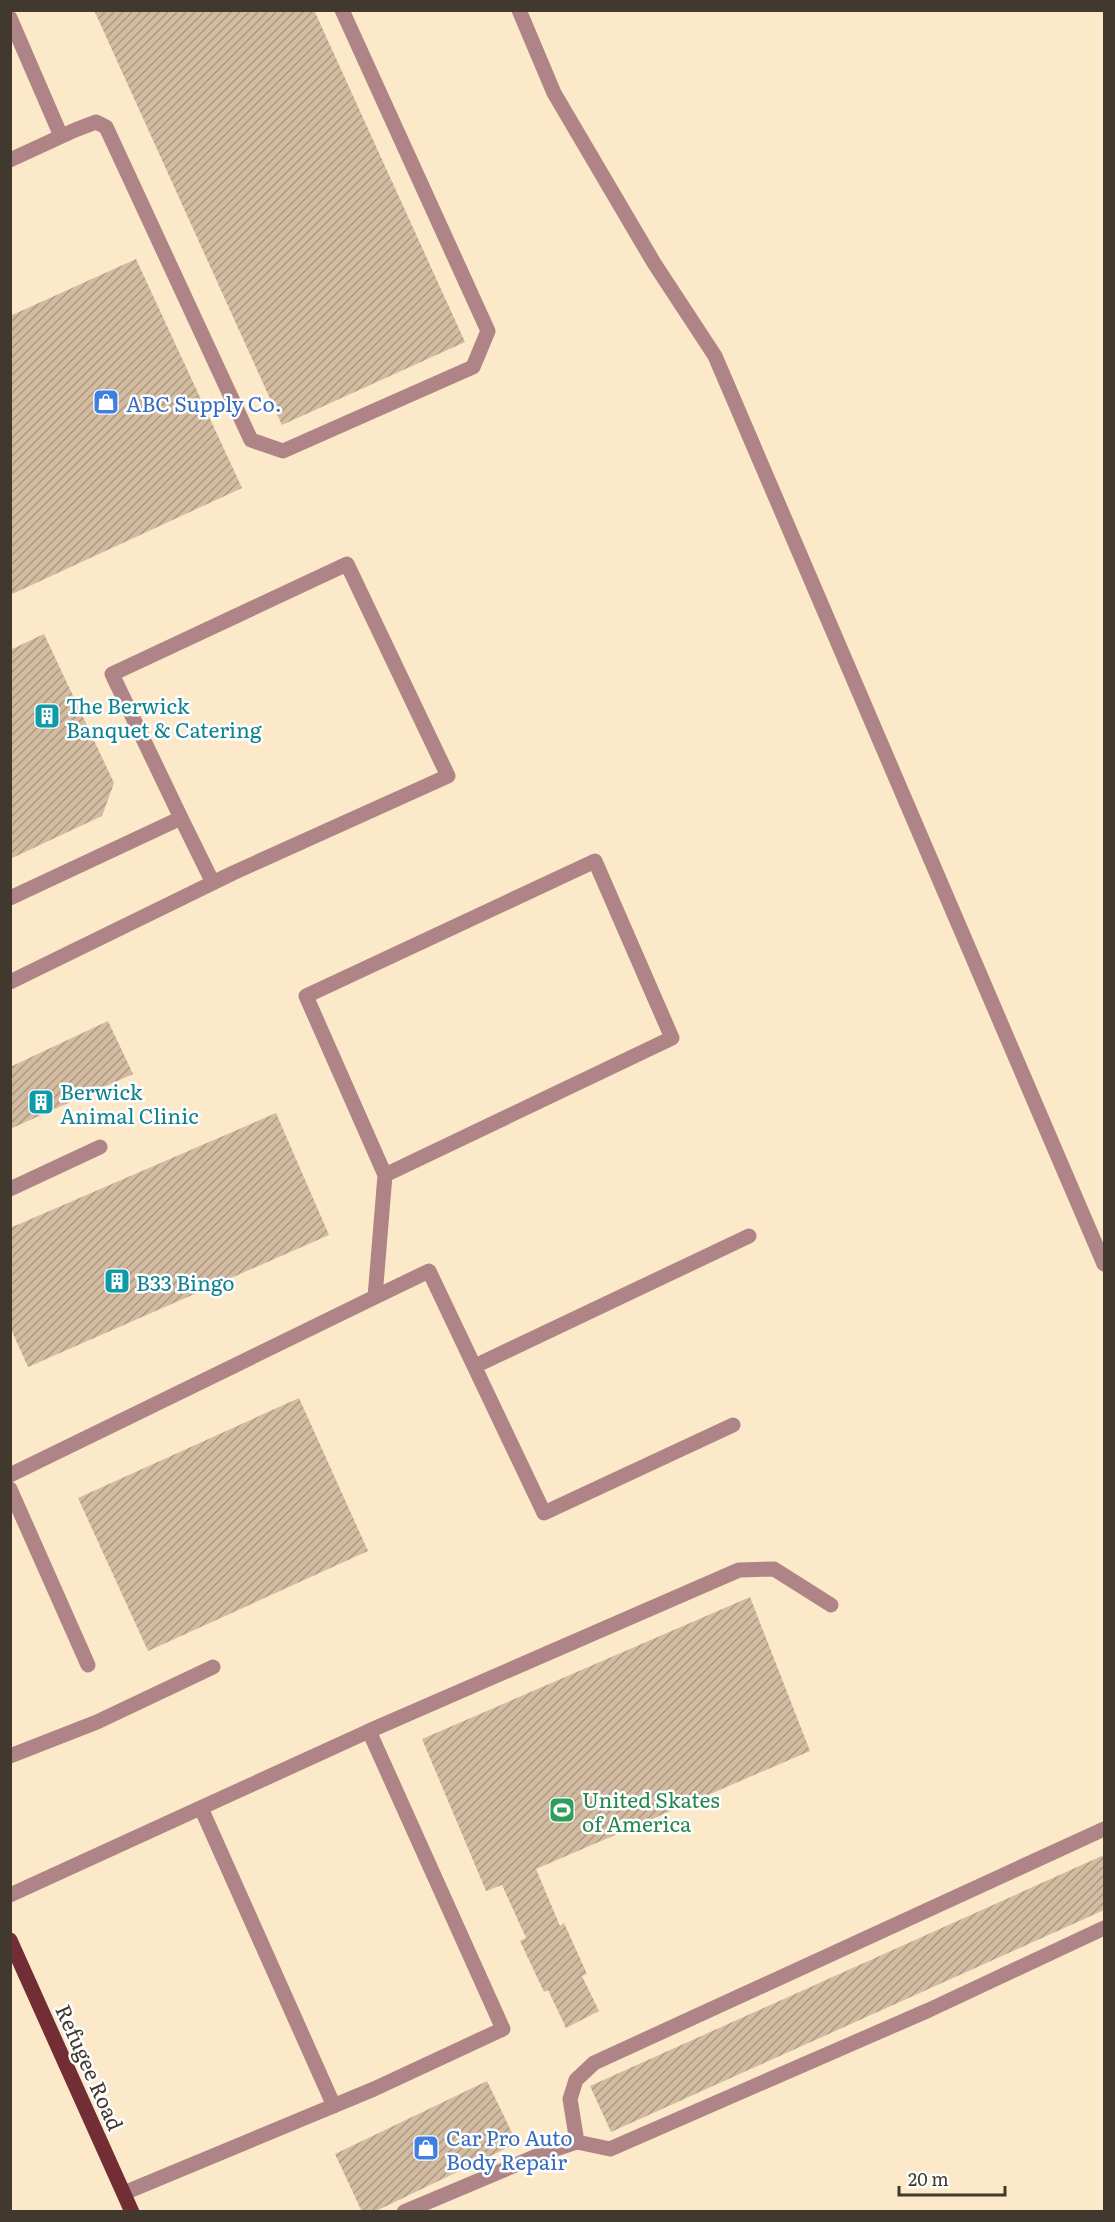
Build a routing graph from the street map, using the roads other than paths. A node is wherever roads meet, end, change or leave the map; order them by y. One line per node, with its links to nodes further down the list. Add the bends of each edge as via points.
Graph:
1 (342, 10): 4 (lane, via 488,331 473,367 283,451 251,440 106,127 96,122)
2 (519, 10): 14 (lane, via 554,93 654,263 715,356)
3 (10, 18): 4 (lane)
4 (62, 136): 5 (lane)
5 (10, 160)
6 (181, 818): 7 (lane); 7 (lane, via 112,674 347,564 448,776); 8 (lane)
7 (213, 883): 9 (lane)
8 (10, 898)
9 (10, 982)
10 (100, 1147): 12 (lane)
11 (385, 1174): 11 (lane, via 306,996 595,861 672,1038); 15 (lane)
12 (10, 1189)
13 (749, 1236): 16 (lane)
14 (1104, 1264)
15 (375, 1297): 16 (lane, via 429,1271); 18 (lane)
16 (476, 1366): 17 (lane, via 544,1513)
17 (733, 1425)
18 (10, 1475)
19 (10, 1489): 21 (lane)
20 (831, 1605): 23 (lane, via 774,1569 739,1570)
21 (88, 1665)
22 (213, 1667): 24 (lane, via 97,1722)
23 (369, 1731): 25 (lane); 30 (lane, via 503,2029)
24 (10, 1756)
25 (201, 1808): 27 (lane); 30 (lane)
26 (1104, 1829): 31 (lane, via 594,2063 576,2080 570,2099)
27 (10, 1895)
28 (1104, 1928): 31 (lane, via 610,2149)
29 (10, 1940): 32 (main road, Refugee Road)
30 (334, 2106): 32 (lane)
31 (578, 2142): 34 (lane)
32 (124, 2193): 33 (main road, Refugee Road)
33 (132, 2211)
34 (404, 2211)

